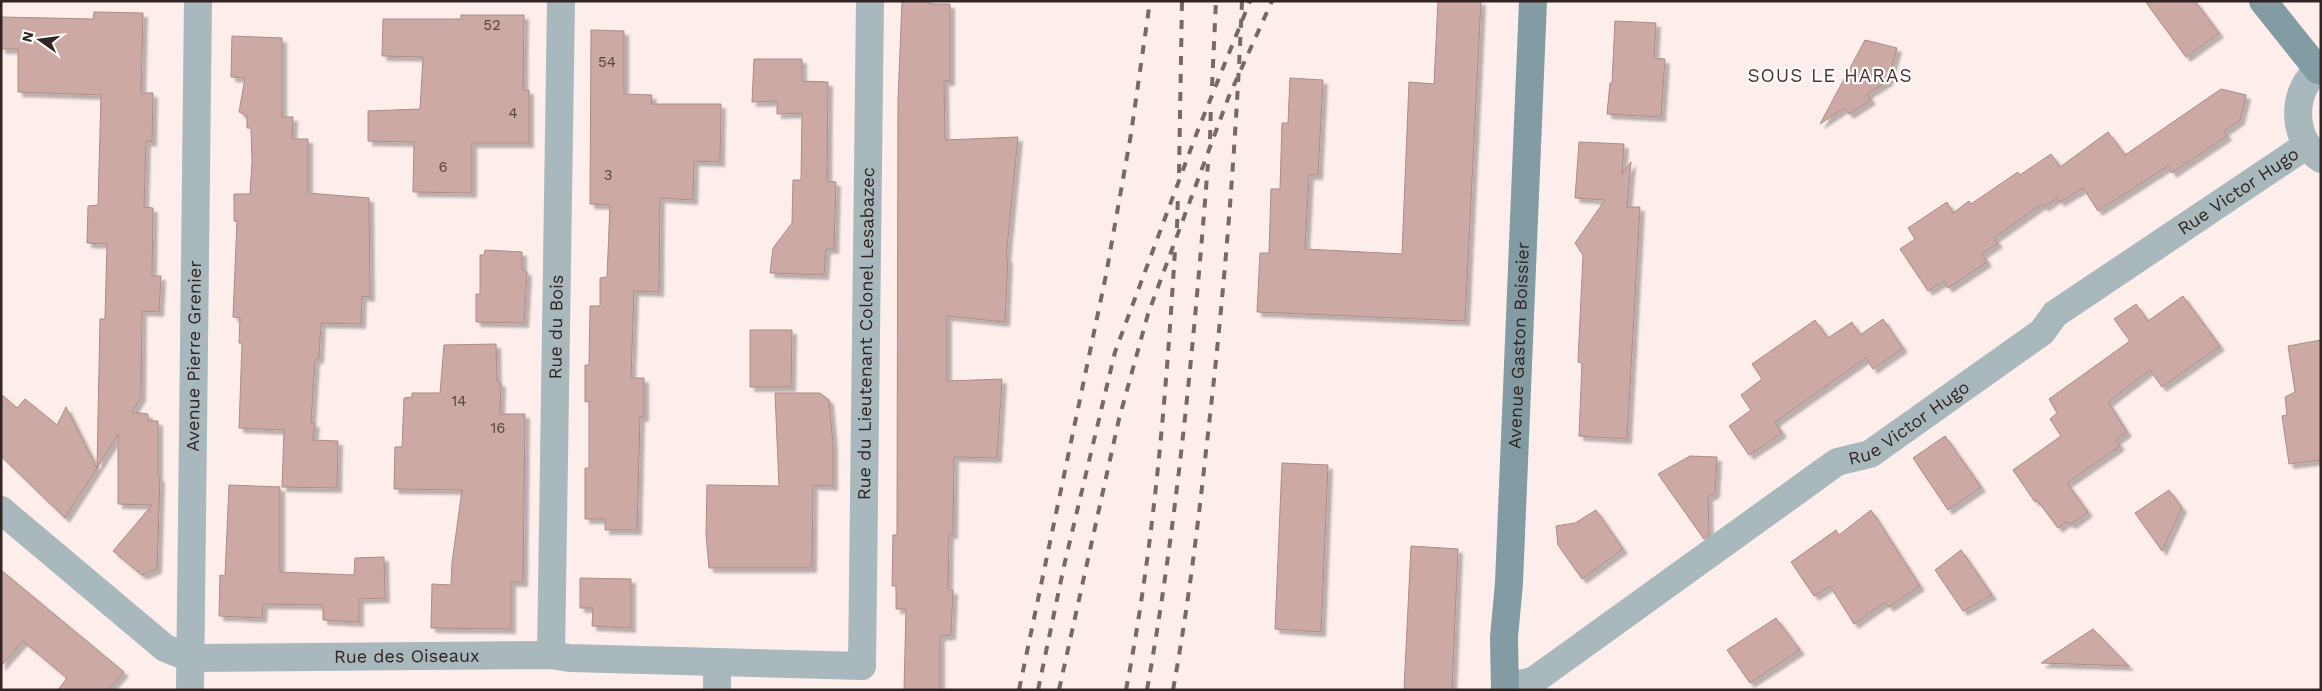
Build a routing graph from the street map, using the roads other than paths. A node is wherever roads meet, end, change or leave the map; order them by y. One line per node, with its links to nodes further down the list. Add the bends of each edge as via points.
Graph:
1 (561, 1): 9 (street, Rue du Bois)
2 (870, 1): 12 (street, Rue du Lieutenant Colonel Lesabazec)
3 (1533, 1): 13 (street, Avenue Gaston Boissier, via 1509,583 1504,637)
4 (2263, 1): 6 (street)
5 (198, 12): 10 (street, Avenue Pierre Grenier)
6 (2319, 69): 7 (street, via 2307,82 2298,105 2300,130)
7 (2314, 152): 13 (street, Rue Victor Hugo, via 2055,314 2042,332 1870,454 1837,462 1533,680)
8 (1, 510): 10 (street, Rue des Oiseaux, via 165,648)
9 (551, 655): 10 (street, Rue des Oiseaux); 11 (street, Rue des Oiseaux)
10 (190, 658): 14 (street, Avenue Pierre Grenier)
11 (717, 662): 12 (street, Rue des Oiseaux); 15 (street)
12 (862, 666)
13 (1505, 688)
14 (190, 690)
15 (717, 690)

